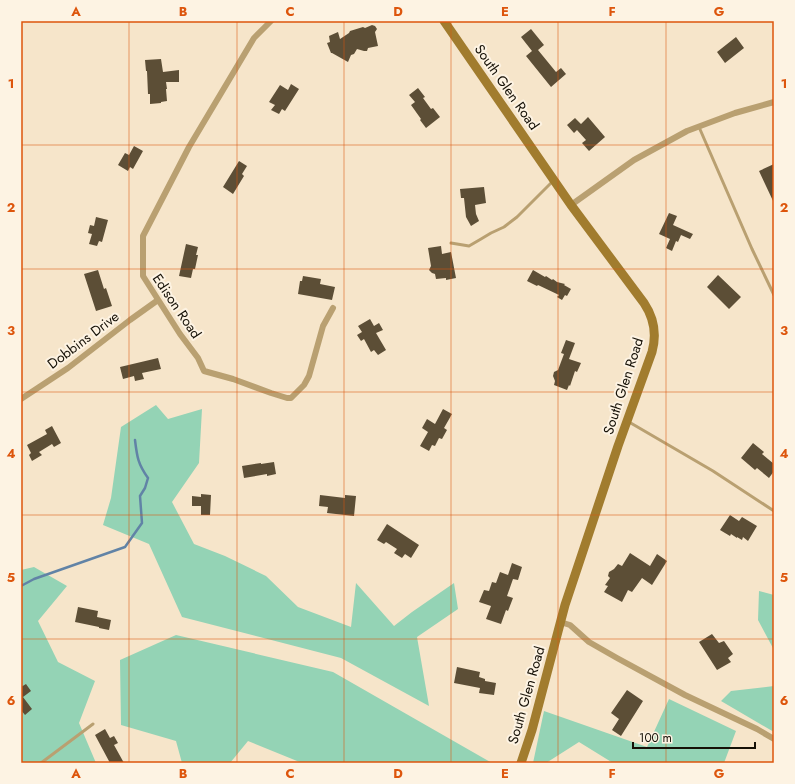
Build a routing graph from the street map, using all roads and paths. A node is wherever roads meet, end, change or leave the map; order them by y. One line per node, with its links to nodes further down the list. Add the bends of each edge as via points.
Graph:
1 (271, 21): 9 (street, Edison Road, via 254,38 189,147 143,236 143,276)
2 (444, 21): 5 (main road, South Glen Road)
3 (774, 102): 4 (street)
4 (699, 127): 6 (street, via 634,160); 8 (lane)
5 (554, 180): 6 (main road, South Glen Road); 7 (lane, via 504,227 469,246)
6 (571, 205): 12 (main road, South Glen Road, via 644,302 653,320 655,339 652,352)
7 (451, 243)
8 (774, 296)
9 (158, 300): 10 (street, Edison Road, via 198,358 204,371 287,398 291,398 304,386 323,326); 11 (street, Dobbins Drive, via 68,368)
10 (333, 308)
11 (21, 399)
12 (627, 421): 13 (lane, via 713,471); 14 (main road, South Glen Road)
13 (774, 511)
14 (560, 622): 16 (street, via 570,625 589,642 624,662); 18 (main road, South Glen Road)
15 (93, 724): 17 (lane)
16 (774, 739)
17 (40, 763)
18 (521, 763)

